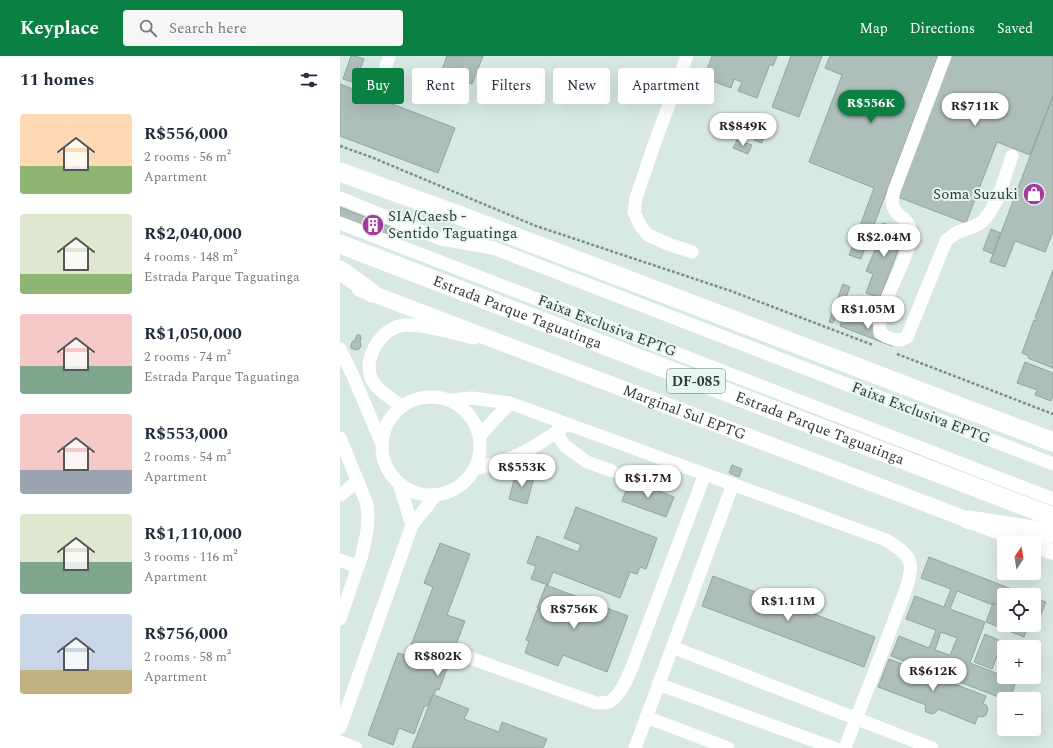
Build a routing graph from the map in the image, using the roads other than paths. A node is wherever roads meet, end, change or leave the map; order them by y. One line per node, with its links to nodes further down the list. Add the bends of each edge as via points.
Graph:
1 (389, 56): 4 (lane)
2 (687, 56): 10 (lane, via 655,142 636,198 634,212 648,235)
3 (945, 56): 5 (lane, via 892,199 893,207 908,223 911,235 907,254 884,307 880,334 899,340 907,337 946,241 958,232 982,222 989,214 998,198)
4 (386, 68)
5 (1012, 156)
6 (340, 172): 24 (highway)
7 (340, 198): 25 (lane, Faixa Exclusiva EPTG, via 441,239 493,248)
8 (340, 223): 34 (lane, Faixa Exclusiva EPTG)
9 (340, 244): 35 (highway, Estrada Parque Taguatinga / DF-085)
10 (692, 252)
11 (340, 270): 13 (highway)
12 (340, 281): 13 (main road, Marginal Sul EPTG)
13 (372, 293): 14 (main road, Marginal Sul EPTG)
14 (505, 344): 18 (lane, via 418,325 403,325 390,330 377,342 371,354 369,370 372,380 381,390); 36 (main road, Marginal Sul EPTG)
15 (340, 349): 23 (lane)
16 (451, 400): 17 (lane, via 472,398); 18 (lane, via 434,396 417,398); 21 (lane, via 464,409 474,421)
17 (510, 403): 19 (lane); 21 (lane)
18 (402, 406): 23 (lane, via 385,428)
19 (567, 424): 20 (lane); 28 (lane)
20 (556, 432): 26 (lane, via 512,458); 27 (lane, via 565,446 587,462)
21 (480, 436): 26 (lane, via 481,452)
22 (340, 438): 29 (lane)
23 (382, 442): 30 (lane, via 382,457 389,472)
24 (1053, 442)
25 (1053, 464)
26 (476, 469): 33 (lane, via 461,486 451,492)
27 (612, 471)
28 (705, 474): 31 (lane); 47 (lane, via 638,651 627,678 614,698 608,702 596,703)
29 (357, 482): 32 (lane); 43 (lane, via 367,504 368,517 365,543)
30 (399, 484): 33 (lane, via 410,491); 37 (lane)
31 (733, 484): 46 (lane); 50 (lane, via 886,540 900,549 910,563 909,579)
32 (340, 495)
33 (435, 496): 37 (lane)
34 (1053, 499)
35 (1053, 517)
36 (969, 520): 38 (highway); 39 (main road, Marginal Sul EPTG)
37 (412, 525): 51 (lane)
38 (1053, 533)
39 (1011, 536)
40 (1041, 548): 41 (main road)
41 (1053, 552)
42 (340, 560): 43 (lane)
43 (358, 567): 44 (lane)
44 (344, 598): 45 (lane)
45 (340, 619)
46 (672, 647): 48 (lane); 50 (lane)
47 (470, 658)
48 (658, 684): 49 (lane); 56 (lane)
49 (646, 717): 54 (lane); 55 (lane)
50 (856, 718): 57 (lane); 58 (lane)
51 (340, 728)
52 (340, 742): 53 (lane)
53 (356, 748)
54 (634, 748)
55 (728, 748)
56 (834, 748)
57 (845, 748)
58 (932, 748)

